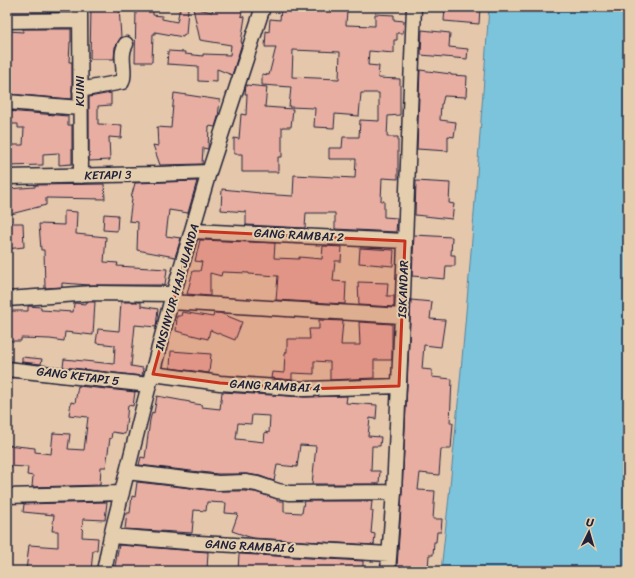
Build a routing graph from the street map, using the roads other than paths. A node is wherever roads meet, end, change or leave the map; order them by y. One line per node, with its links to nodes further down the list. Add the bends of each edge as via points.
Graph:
1 (263, 7): 9 (street, INSINYUR HAJI JUANDA)
2 (414, 7): 13 (street, ISKANDAR)
3 (80, 14): 4 (street); 6 (street, KUINI)
4 (7, 21)
5 (126, 44): 6 (street, via 122,52 122,82)
6 (80, 90): 8 (street, KUINI)
7 (7, 102): 8 (street)
8 (80, 108): 10 (street, KUINI)
9 (209, 172): 10 (street, KETAPI 3); 12 (street, INSINYUR HAJI JUANDA)
10 (81, 176): 11 (street, KETAPI 3)
11 (7, 177)
12 (193, 231): 13 (street, GANG RAMBAI 2); 14 (street, INSINYUR HAJI JUANDA)
13 (405, 241): 16 (street, ISKANDAR)
14 (172, 298): 15 (street, via 93,293); 16 (street); 18 (street, INSINYUR HAJI JUANDA)
15 (7, 299)
16 (402, 316): 19 (street, ISKANDAR)
17 (7, 368): 18 (street, GANG KETAPI 5)
18 (151, 379): 19 (street, GANG RAMBAI 4, via 305,389); 20 (street, INSINYUR HAJI JUANDA)
19 (399, 386): 21 (street, ISKANDAR)
20 (127, 472): 21 (street, via 212,483 257,484 289,493); 22 (street, INSINYUR HAJI JUANDA)
21 (394, 492): 25 (street, ISKANDAR)
22 (122, 493): 23 (street); 24 (street, INSINYUR HAJI JUANDA)
23 (7, 496)
24 (111, 536): 25 (street, GANG RAMBAI 6); 26 (street, INSINYUR HAJI JUANDA)
25 (389, 554): 27 (street, ISKANDAR)
26 (104, 571)
27 (388, 571)

